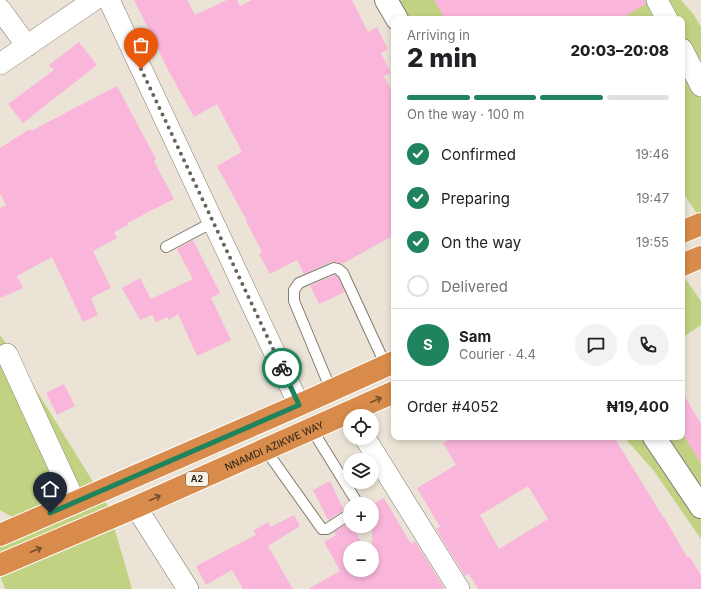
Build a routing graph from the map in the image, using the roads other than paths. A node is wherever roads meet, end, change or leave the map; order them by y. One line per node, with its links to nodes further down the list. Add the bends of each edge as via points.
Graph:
1 (94, 0): 8 (street)
2 (109, 0): 12 (street)
3 (386, 0): 6 (street)
4 (657, 0): 7 (street)
5 (0, 9): 8 (street)
6 (395, 16)
7 (665, 16)
8 (26, 46): 10 (street)
9 (685, 55): 11 (street)
10 (0, 64)
11 (701, 86)
12 (213, 222): 15 (lane); 22 (street)
13 (701, 224): 14 (highway)
14 (685, 231)
15 (166, 247)
16 (701, 257): 17 (highway)
17 (685, 264)
18 (7, 354): 30 (street)
19 (390, 364): 20 (highway); 20 (lane, via 343,273 334,268 299,283 294,290 294,301)
20 (331, 390): 22 (highway)
21 (391, 394): 23 (highway, NNAMDI AZIKWE WAY / A2, one-way to 21)
22 (299, 405): 30 (highway)
23 (360, 409)
24 (343, 417): 25 (highway, NNAMDI AZIKWE WAY / A2)
25 (312, 428): 28 (highway, NNAMDI AZIKWE WAY / A2); 29 (lane)
26 (656, 440): 32 (street)
27 (369, 445): 37 (street)
28 (265, 449): 31 (highway, NNAMDI AZIKWE WAY / A2, one-way to 28); 33 (lane, via 322,529)
29 (354, 497)
30 (75, 502): 34 (highway)
31 (136, 507): 35 (highway, NNAMDI AZIKWE WAY / A2, one-way to 31); 36 (street)
32 (701, 507)
33 (343, 518)
34 (0, 535)
35 (0, 565)
36 (188, 589)
37 (459, 589)

